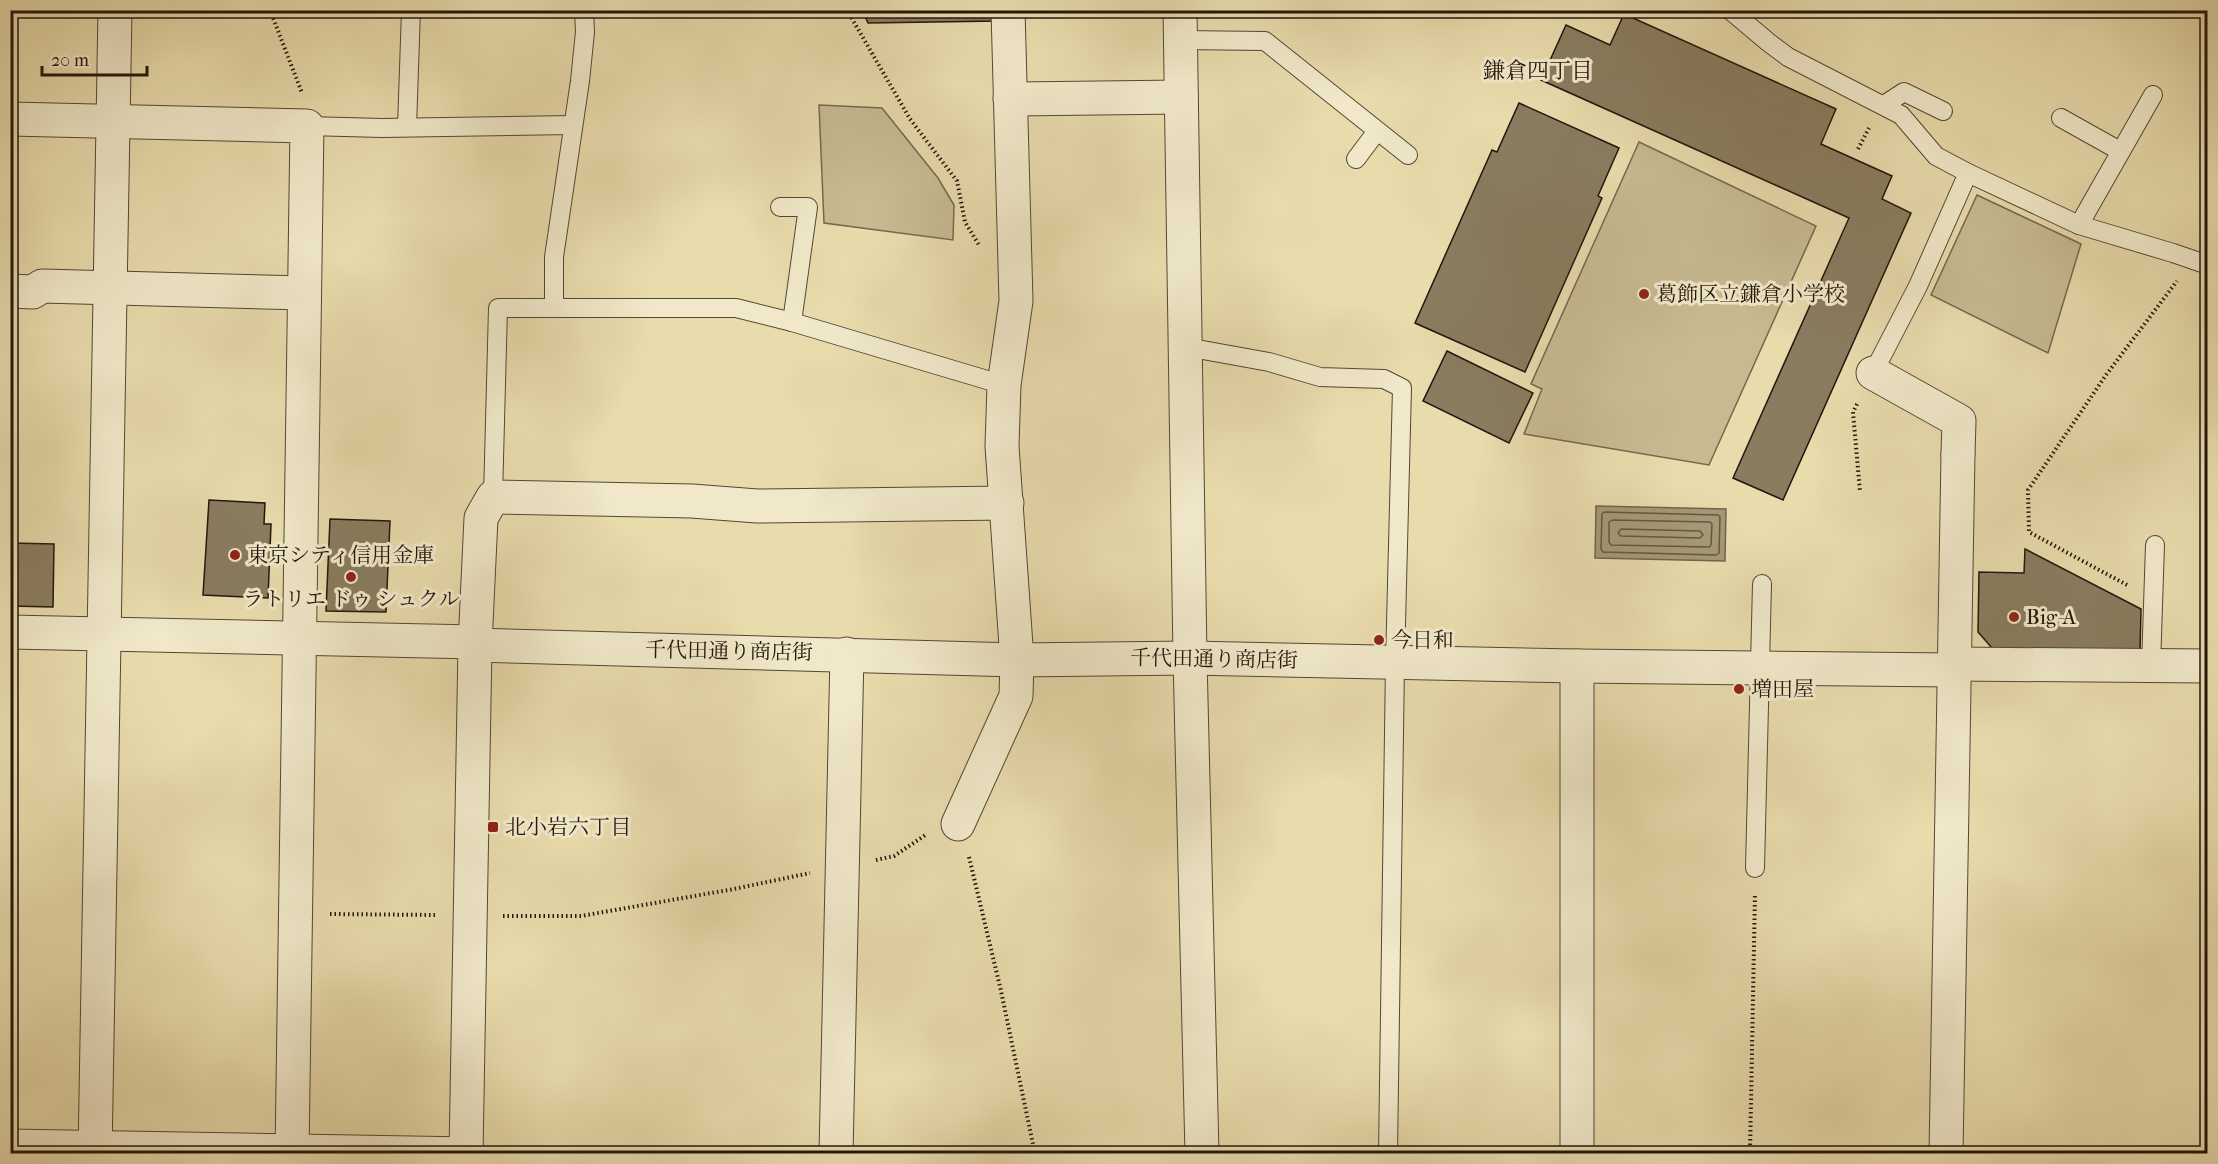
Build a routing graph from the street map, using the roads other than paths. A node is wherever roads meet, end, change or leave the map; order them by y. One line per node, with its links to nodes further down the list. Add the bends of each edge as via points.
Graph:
1 (115, 10): 14 (street)
2 (411, 10): 17 (lane)
3 (584, 10): 15 (lane, via 585,32)
4 (1008, 10): 9 (street)
5 (1730, 10): 10 (lane, via 1788,57)
6 (1180, 25): 8 (street); 18 (lane, via 1264,40)
7 (2153, 95): 19 (lane)
8 (1181, 97): 9 (street); 31 (street)
9 (1010, 99): 33 (street, via 1016,301)
10 (1884, 105): 11 (lane, via 1904,92); 22 (lane, via 1900,115 1936,156)
11 (1943, 111)
12 (2061, 118): 19 (lane)
13 (10, 119): 14 (street)
14 (113, 121): 16 (street); 26 (street)
15 (573, 125): 17 (lane); 29 (lane, via 554,257)
16 (307, 126): 17 (lane); 28 (street)
17 (407, 127)
18 (1377, 131): 20 (lane); 21 (lane)
19 (2120, 151): 24 (lane)
20 (1408, 155)
21 (1356, 159)
22 (1968, 173): 24 (lane); 32 (lane, via 1918,286)
23 (780, 207): 30 (lane, via 808,207)
24 (2079, 225): 25 (lane)
25 (2199, 262)
26 (110, 288): 27 (street, via 42,286 33,292); 28 (street); 39 (street)
27 (10, 291)
28 (304, 293): 40 (street)
29 (554, 308): 30 (lane, via 736,308); 34 (lane, via 498,308)
30 (792, 322): 33 (lane)
31 (1186, 347): 43 (street); 45 (lane, via 1269,362 1320,377 1384,379 1402,388)
32 (1872, 373): 50 (street, via 1959,421)
33 (1004, 385): 35 (street, via 1002,446)
34 (493, 497): 35 (street, via 757,506); 41 (street, via 481,518)
35 (1007, 503): 44 (street)
36 (2155, 545): 47 (lane)
37 (1762, 584): 49 (lane)
38 (10, 632): 39 (street, 千代田通り商店街)
39 (105, 633): 40 (street, 千代田通り商店街); 54 (street)
40 (300, 638): 41 (street, 千代田通り商店街); 55 (street)
41 (475, 644): 42 (street, 千代田通り商店街); 56 (street)
42 (847, 654): 44 (street, 千代田通り商店街); 57 (street)
43 (1190, 657): 44 (street, 千代田通り商店街); 45 (street, 千代田通り商店街); 58 (street)
44 (1017, 660): 51 (street, via 1016,696)
45 (1395, 663): 46 (street, 千代田通り商店街); 59 (lane)
46 (1577, 666): 49 (street, 千代田通り商店街); 60 (street)
47 (2151, 666): 48 (street, 千代田通り商店街); 50 (street, 千代田通り商店街)
48 (2208, 666)
49 (1760, 667): 50 (street, 千代田通り商店街); 52 (lane)
50 (1954, 667): 61 (street)
51 (958, 824)
52 (1755, 868)
53 (10, 1146): 54 (street)
54 (95, 1151): 55 (street)
55 (292, 1152): 56 (street)
56 (467, 1154)
57 (836, 1154)
58 (1202, 1154)
59 (1388, 1154)
60 (1577, 1154)
61 (1946, 1154)

